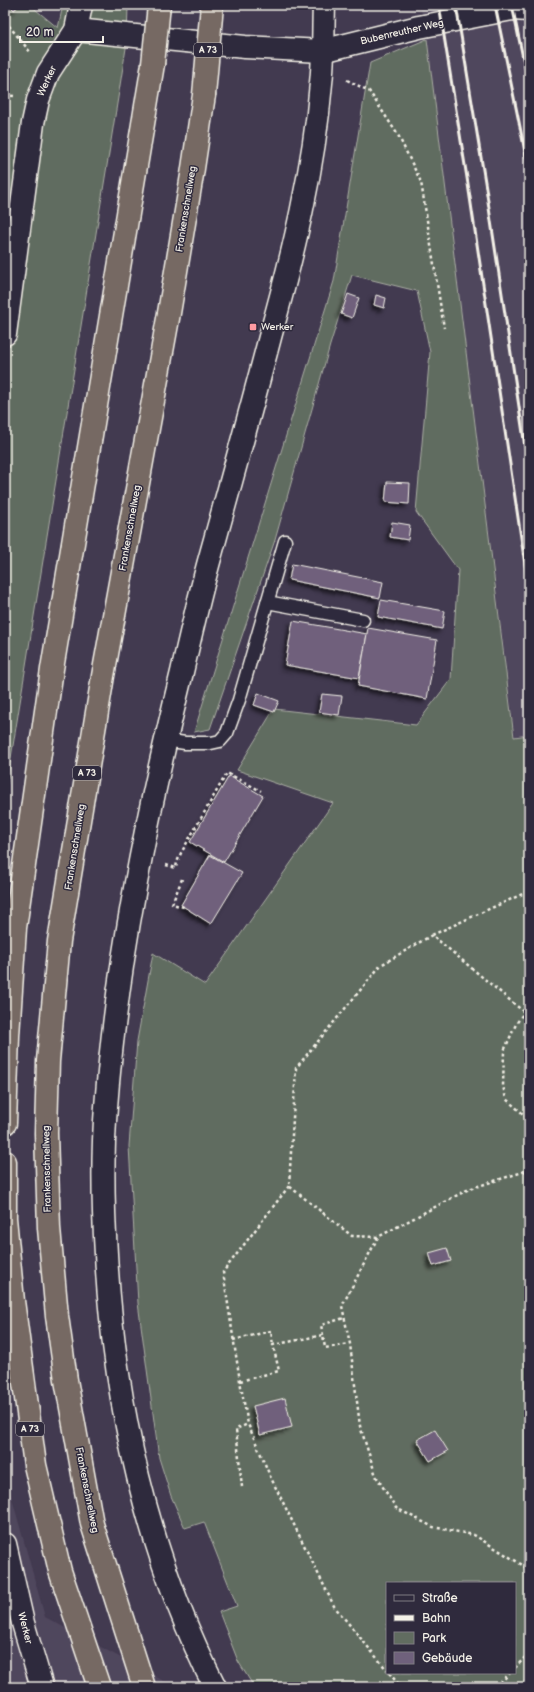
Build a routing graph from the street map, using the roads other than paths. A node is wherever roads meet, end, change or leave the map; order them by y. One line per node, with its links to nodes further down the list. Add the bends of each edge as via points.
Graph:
1 (81, 5): 6 (main road)
2 (159, 5): 13 (highway, bridge, via 153,64 52,669 15,928)
3 (212, 5): 18 (highway, Frankenschnellweg / A 73, bridge, via 204,95 192,175 59,941 48,1061 46,1133 49,1228 66,1380 92,1524)
4 (324, 5): 7 (main road)
5 (529, 10): 7 (main road, Bubenreuther Weg, via 512,9 419,27)
6 (76, 30): 7 (main road, via 245,47); 8 (main road, Werker, via 48,73 38,100)
7 (322, 51): 12 (main road, via 322,82 309,174 290,266 209,561)
8 (5, 334)
9 (284, 541): 10 (lane)
10 (267, 602): 11 (lane); 12 (lane, via 227,733 220,741 212,743)
11 (363, 620)
12 (165, 740): 19 (main road, via 134,888 116,1014 106,1108 103,1204 109,1307 126,1428 152,1530 167,1576 184,1621)
13 (5, 1123)
14 (5, 1162): 17 (highway, A 73, via 6,1218 13,1301 35,1465 60,1571)
15 (5, 1544): 16 (main road, Werker, via 22,1623)
16 (42, 1687)
17 (99, 1687)
18 (144, 1687)
19 (215, 1687)

